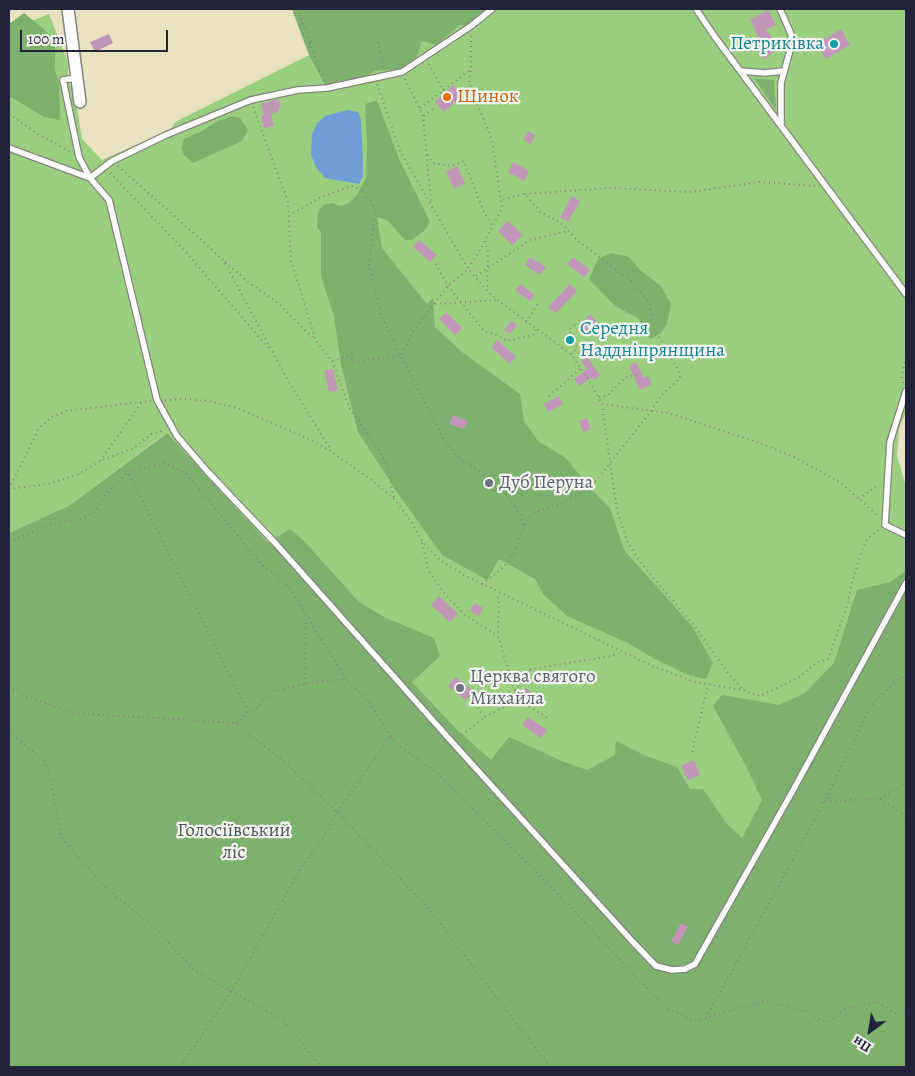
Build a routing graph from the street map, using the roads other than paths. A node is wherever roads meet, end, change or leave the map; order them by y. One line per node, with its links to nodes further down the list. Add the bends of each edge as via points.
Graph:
1 (68, 9): 7 (street)
2 (492, 9): 11 (lane, via 402,72 251,100 112,161)
3 (696, 9): 5 (lane)
4 (780, 9): 6 (lane, via 792,43)
5 (741, 71): 6 (lane); 9 (lane)
6 (784, 71): 9 (lane)
7 (76, 78): 8 (street); 11 (lane, via 63,80 80,157)
8 (80, 102)
9 (781, 123): 12 (lane)
10 (9, 148): 11 (lane)
11 (90, 178): 15 (lane, via 109,200 156,400 177,436 656,966 672,970 695,964)
12 (906, 294)
13 (906, 392): 14 (lane, via 890,442 885,525)
14 (906, 535)
15 (906, 583)

